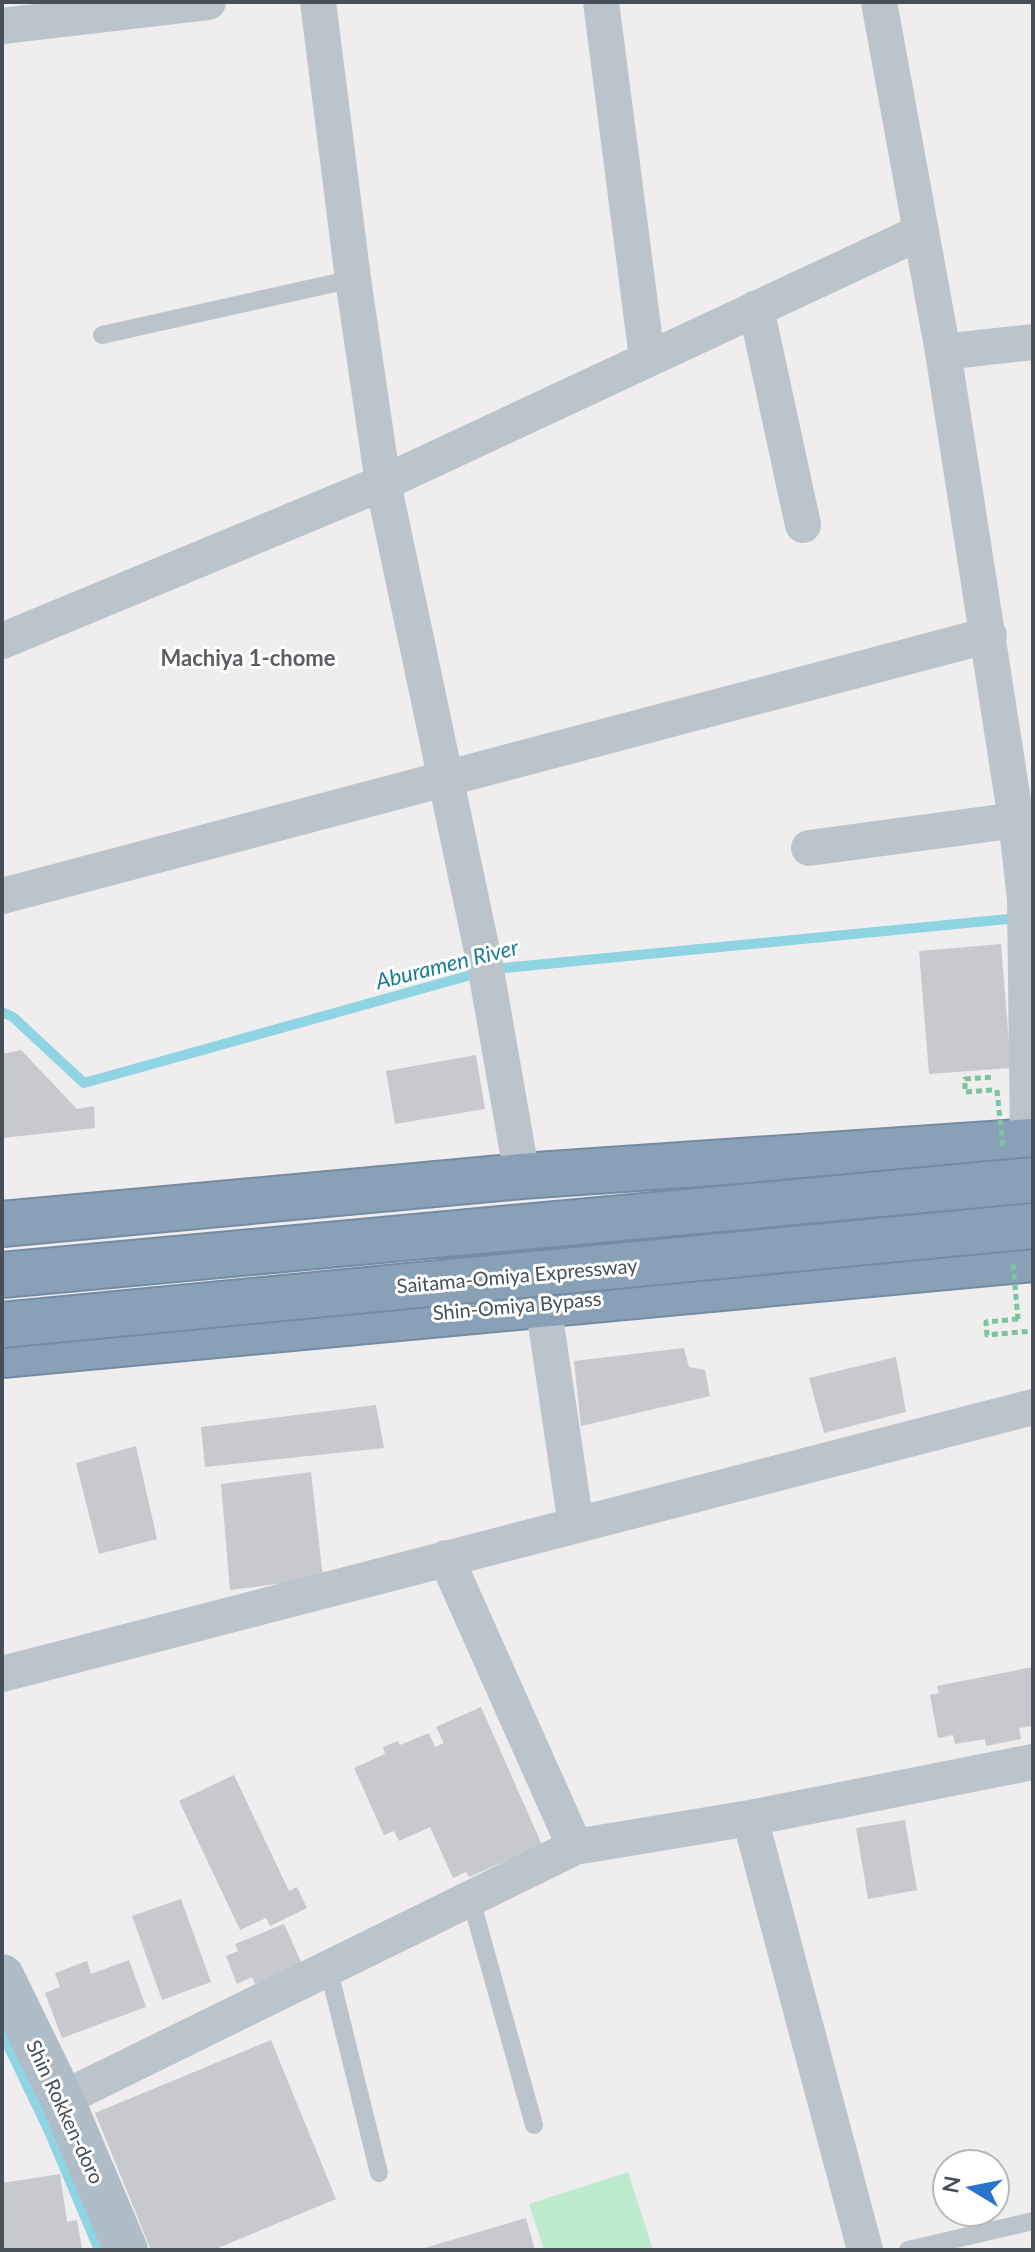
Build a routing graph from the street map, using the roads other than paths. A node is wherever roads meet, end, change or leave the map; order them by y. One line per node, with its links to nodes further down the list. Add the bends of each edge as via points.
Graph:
1 (208, 2): 5 (street)
2 (318, 2): 8 (street)
3 (601, 2): 13 (street)
4 (879, 2): 7 (street)
5 (171, 4): 6 (street)
6 (2, 26)
7 (921, 232): 9 (street); 12 (street)
8 (353, 279): 10 (lane); 14 (street)
9 (756, 308): 13 (street); 15 (street)
10 (102, 335)
11 (1033, 342): 12 (street)
12 (943, 352): 16 (street)
13 (647, 358): 14 (street)
14 (383, 483): 17 (street); 18 (street)
15 (803, 525)
16 (989, 635): 18 (street); 19 (street)
17 (2, 641)
18 (446, 779): 21 (street); 24 (street)
19 (1016, 820): 20 (street); 22 (street)
20 (809, 848)
21 (2, 896)
22 (1027, 908): 23 (street)
23 (1031, 1154): 24 (highway); 28 (highway, bridge)
24 (522, 1176): 25 (highway)
25 (2, 1224)
26 (1033, 1226): 30 (highway, Saitama-Omiya Expressway, bridge)
27 (1033, 1259): 29 (highway, Shin-Omiya Bypass)
28 (2, 1275)
29 (543, 1304): 30 (highway, Shin-Omiya Bypass); 32 (street)
30 (2, 1353)
31 (1033, 1407): 32 (street)
32 (576, 1525): 33 (street)
33 (446, 1558): 34 (street); 37 (street)
34 (2, 1674)
35 (1033, 1762): 36 (street)
36 (750, 1818): 37 (street); 46 (street)
37 (575, 1847): 38 (street)
38 (470, 1896): 39 (street); 42 (lane)
39 (328, 1967): 41 (street); 43 (lane)
40 (2, 1976): 41 (main road, Shin Rokken-doro)
41 (62, 2099): 45 (main road, Shin Rokken-doro)
42 (534, 2125)
43 (379, 2173)
44 (1033, 2221): 47 (lane)
45 (126, 2250)
46 (865, 2250)
47 (908, 2250)

